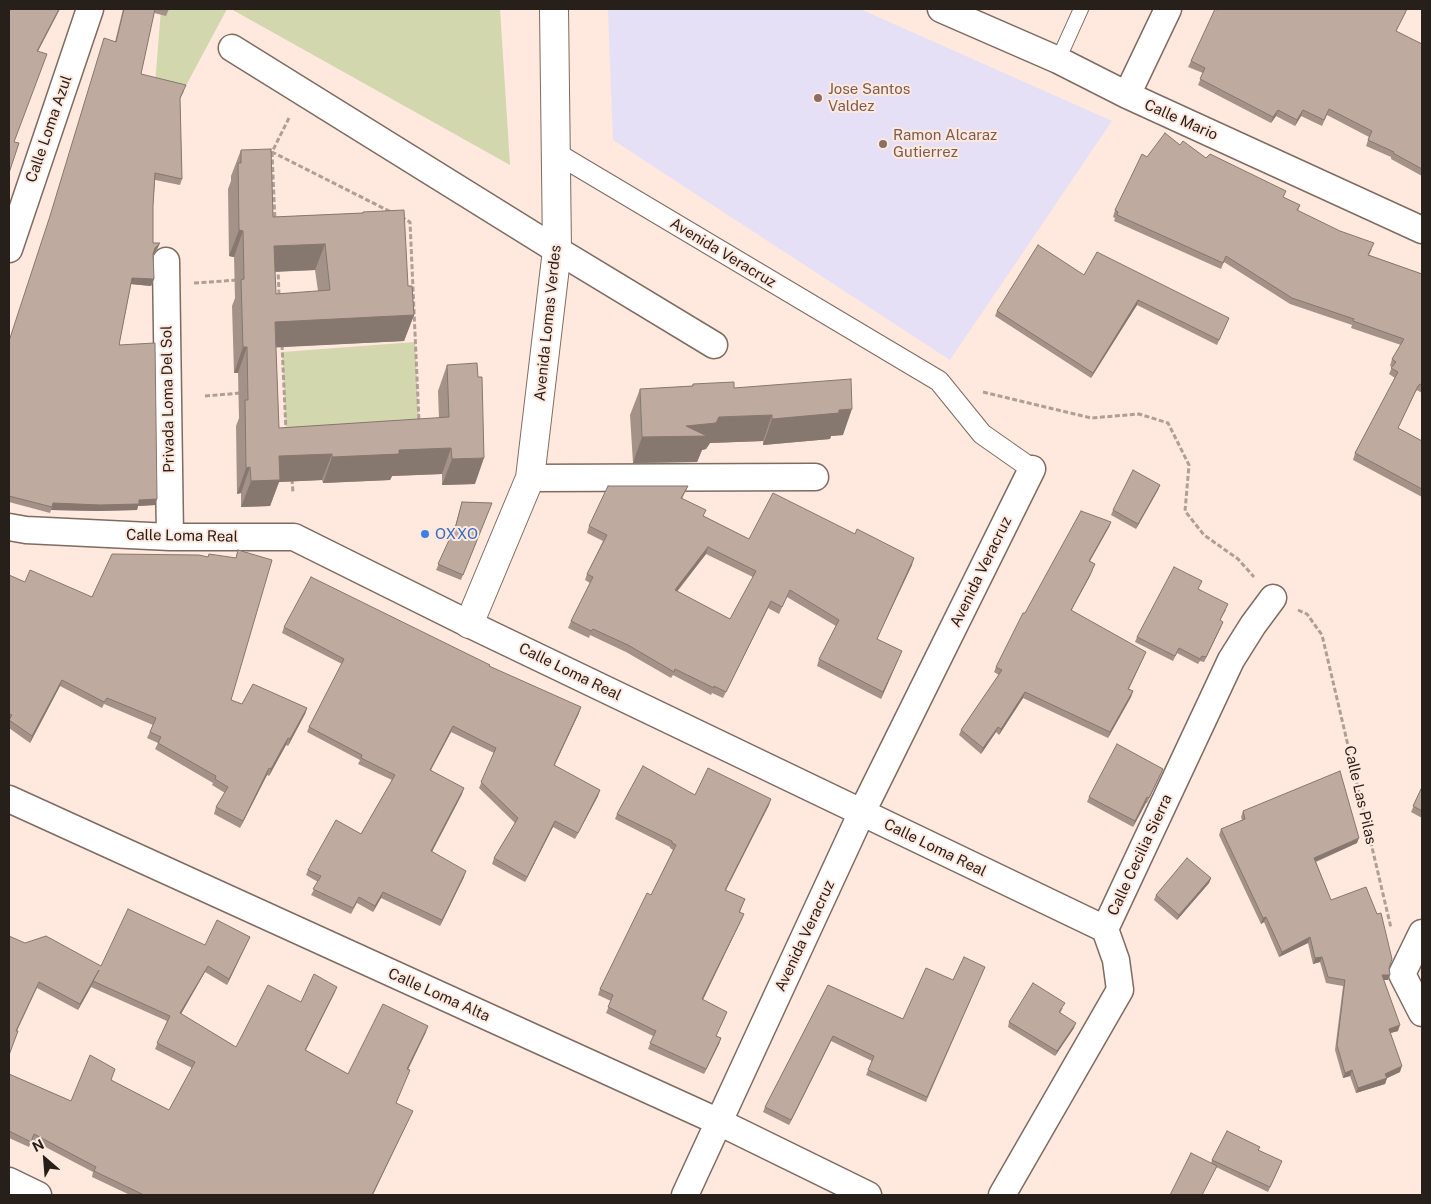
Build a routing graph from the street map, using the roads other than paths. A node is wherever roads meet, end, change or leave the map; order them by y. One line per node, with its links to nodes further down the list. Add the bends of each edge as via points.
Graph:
1 (90, 9): 11 (street, Calle Loma Azul)
2 (554, 9): 9 (street, Avenida Lomas Verdes)
3 (941, 9): 7 (street, Calle Mario)
4 (1081, 9): 7 (lane)
5 (1168, 9): 8 (street)
6 (232, 48): 12 (street)
7 (1058, 60): 8 (street, Calle Mario)
8 (1127, 96): 10 (street, Calle Mario)
9 (556, 153): 12 (street, Avenida Lomas Verdes); 15 (street, Avenida Veracruz, via 939,381 982,434)
10 (1422, 230)
11 (9, 249)
12 (557, 250): 14 (street); 17 (street, Avenida Lomas Verdes)
13 (166, 261): 19 (street, Privada Loma Del Sol)
14 (714, 345)
15 (1032, 469): 23 (street, Avenida Veracruz)
16 (815, 477): 17 (street)
17 (530, 478): 21 (street, Avenida Lomas Verdes)
18 (9, 527): 19 (street, Calle Loma Real)
19 (170, 537): 21 (street, Calle Loma Real, via 294,537)
20 (1273, 598): 24 (street, Calle Cecilia Sierra, via 1231,660)
21 (469, 624): 23 (street, Calle Loma Real)
22 (9, 798): 27 (street, Calle Loma Alta)
23 (862, 812): 24 (street, Calle Loma Real); 27 (street, Avenida Veracruz)
24 (1105, 929): 32 (street, Calle Cecilia Sierra, via 1116,960 1120,990)
25 (1422, 933): 26 (street, via 1402,974)
26 (1422, 1013)
27 (719, 1122): 30 (street, Avenida Veracruz); 31 (street, Calle Loma Alta)
28 (9, 1182): 29 (street)
29 (38, 1195)
30 (685, 1195)
31 (868, 1195)
32 (1002, 1195)

